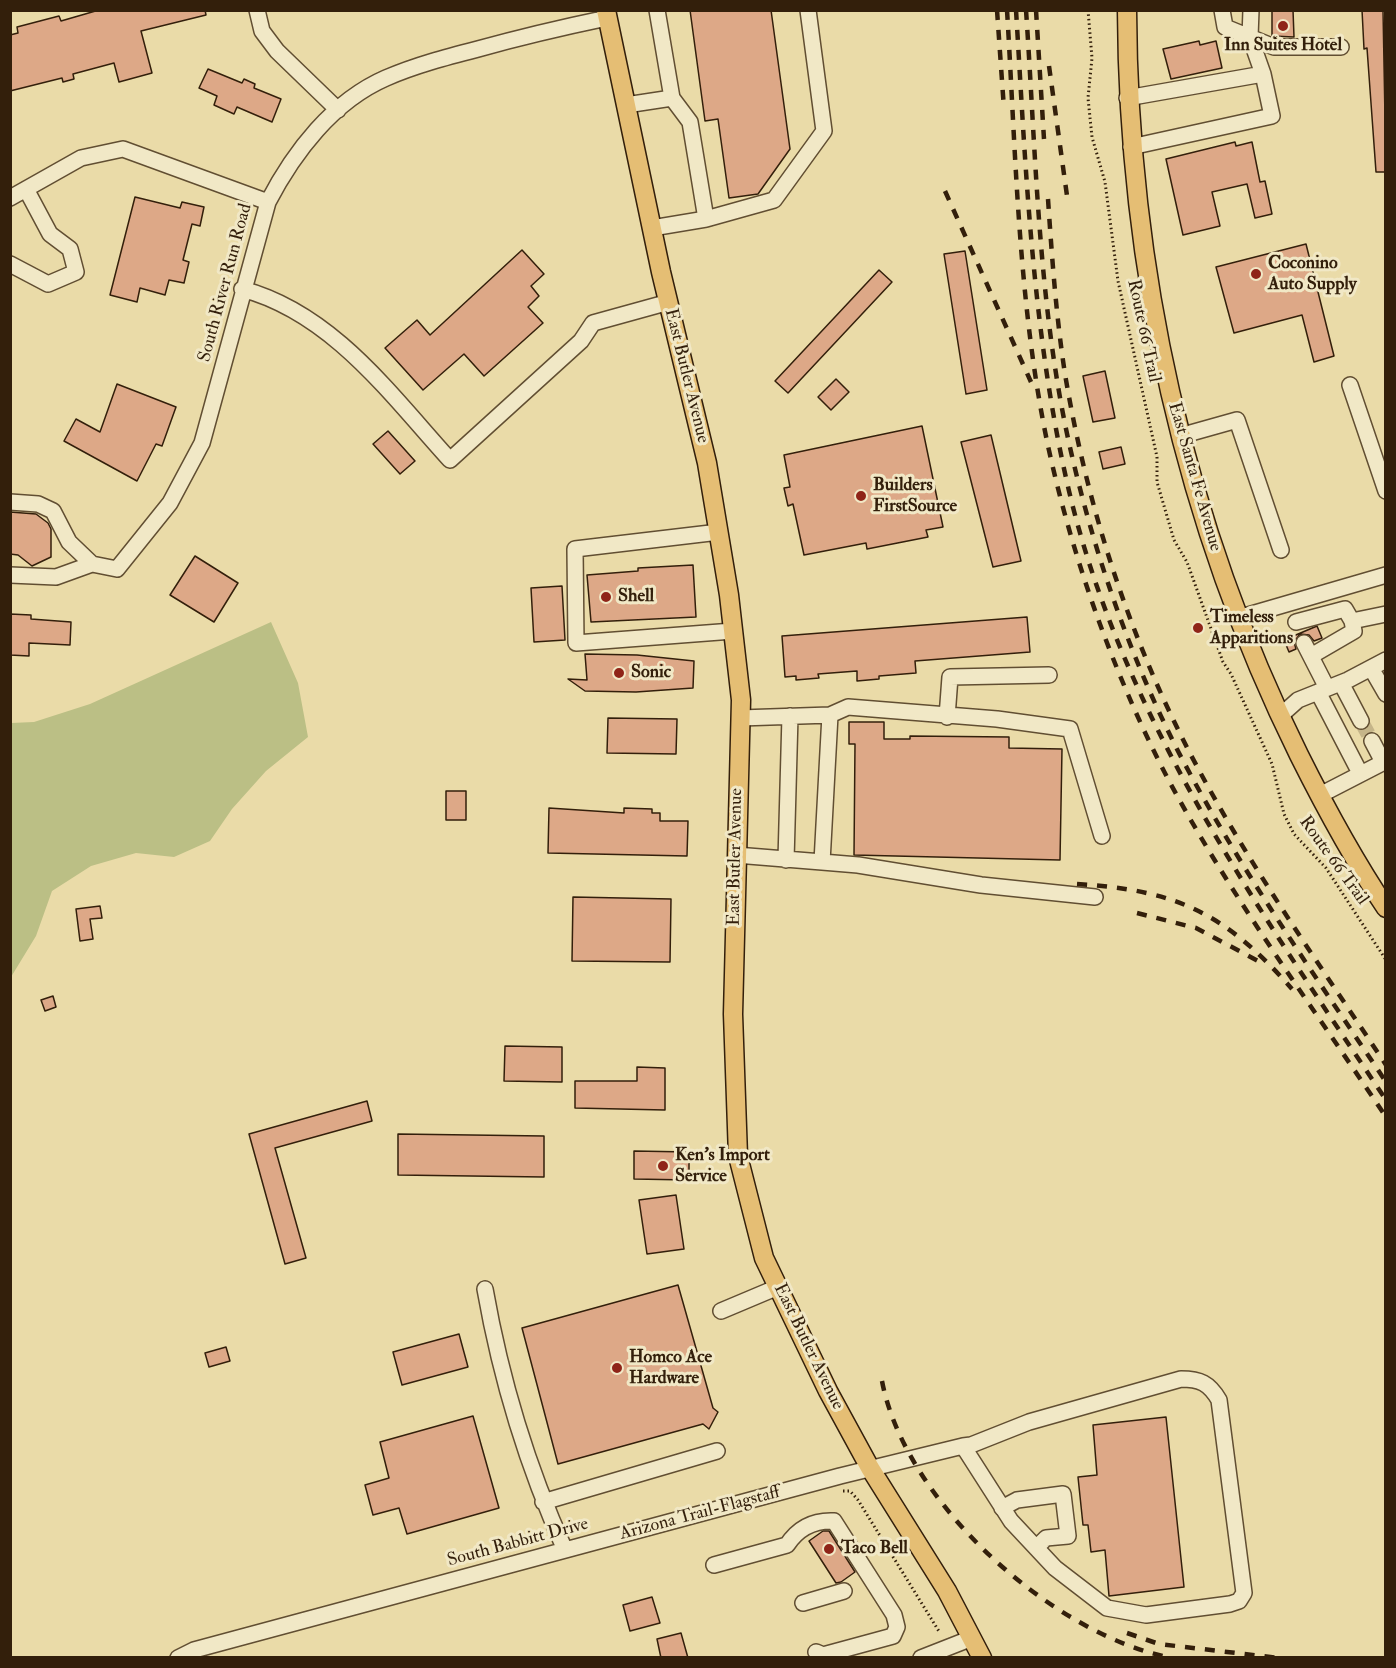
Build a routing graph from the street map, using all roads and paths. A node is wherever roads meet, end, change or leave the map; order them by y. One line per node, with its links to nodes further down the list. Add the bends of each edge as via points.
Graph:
1 (257, 10): 15 (street, via 262,31 277,51)
2 (657, 10): 12 (street)
3 (808, 10): 20 (street, via 824,131 774,200)
4 (1088, 10): 61 (path, Route 66 Trail, via 1092,137 1108,196 1120,291 1157,456 1157,482 1174,540 1187,562 1223,662 1272,764 1284,814 1294,834 1330,873)
5 (1127, 10): 13 (main road, East Santa Fe Avenue)
6 (1222, 10): 9 (street, via 1225,27)
7 (1251, 10): 9 (street)
8 (606, 14): 14 (main road, East Butler Avenue); 15 (street, South River Run Road, via 424,64 384,79)
9 (1250, 37): 10 (street, via 1274,48); 11 (street)
10 (1341, 47)
11 (1263, 74): 13 (street); 16 (street, via 1272,116)
12 (672, 98): 14 (street); 20 (street, via 690,122)
13 (1127, 98): 16 (main road, East Santa Fe Avenue)
14 (626, 105): 21 (main road, East Butler Avenue)
15 (338, 110): 19 (street, South River Run Road, via 286,166)
16 (1131, 147): 26 (main road, East Santa Fe Avenue, via 1146,270)
17 (26, 189): 18 (street); 19 (street, via 81,158 123,149); 22 (street, via 50,234 70,249 76,272 48,284)
18 (10, 198)
19 (268, 201): 23 (street, South River Run Road)
20 (706, 219): 21 (street)
21 (652, 228): 24 (main road, East Butler Avenue)
22 (10, 264)
23 (242, 290): 24 (street, via 266,296 315,321 366,367 450,460 581,341 593,323); 31 (street, South River Run Road, via 202,443 170,502 117,569)
24 (669, 303): 29 (main road, East Butler Avenue)
25 (1350, 385): 27 (street)
26 (1180, 436): 30 (street, via 1237,420); 36 (main road, East Santa Fe Avenue)
27 (1386, 491)
28 (10, 502): 31 (street, via 38,504 53,511 69,542)
29 (719, 532): 38 (main road, East Butler Avenue); 38 (street, via 575,549 576,643)
30 (1281, 550)
31 (92, 564): 32 (street, via 56,577)
32 (10, 575)
33 (1386, 575): 34 (street)
34 (1288, 603): 36 (street); 39 (street)
35 (1386, 614): 37 (street)
36 (1239, 618): 47 (main road, East Santa Fe Avenue)
37 (1352, 621): 39 (street, via 1354,631); 39 (street, via 1345,609)
38 (734, 631): 49 (main road, East Butler Avenue)
39 (1303, 639): 43 (street)
40 (1386, 660): 41 (street)
41 (1371, 668): 43 (street); 44 (street)
42 (1049, 675): 48 (street, via 951,677)
43 (1329, 688): 47 (street, via 1298,700); 50 (street); 53 (street)
44 (1386, 694)
45 (830, 715): 46 (street); 48 (street, via 848,707); 58 (street)
46 (790, 716): 49 (street); 57 (street)
47 (1280, 716): 54 (main road, East Santa Fe Avenue)
48 (947, 717): 55 (street, via 1070,729)
49 (740, 718): 56 (main road, East Butler Avenue)
50 (1361, 721)
51 (1372, 741): 52 (street)
52 (1384, 762): 53 (street)
53 (1360, 773): 54 (street)
54 (1320, 795): 60 (main road, East Santa Fe Avenue)
55 (1102, 837)
56 (736, 855): 57 (street); 62 (main road, East Butler Avenue, via 733,1014 738,1156 764,1258)
57 (786, 860): 58 (street)
58 (822, 862): 59 (street)
59 (1095, 897)
60 (1386, 908)
61 (1386, 960)
62 (778, 1287): 64 (street); 67 (main road, East Butler Avenue)
63 (485, 1289): 69 (street, via 506,1393)
64 (721, 1311)
65 (963, 1446): 67 (street, South Babbitt Drive); 70 (street, South Babbitt Drive); 71 (street, South Babbitt Drive, via 1029,1422 1181,1379 1198,1379 1211,1386 1219,1400 1244,1593 1239,1601 1146,1615 1119,1612 1086,1593)
66 (717, 1451): 69 (street)
67 (870, 1468): 72 (street, South Babbitt Drive); 77 (main road, East Butler Avenue)
68 (840, 1491): 76 (path, via 850,1491 858,1500)
69 (543, 1502): 72 (street)
70 (1002, 1508): 71 (street, South Babbitt Drive); 71 (street, via 1017,1500 1063,1494 1068,1536 1046,1538)
71 (1036, 1548)
72 (565, 1550): 80 (street, South Babbitt Drive, via 194,1650)
73 (714, 1565): 79 (street, via 787,1545 810,1524 834,1521 894,1615 897,1627 893,1636)
74 (844, 1591): 75 (street)
75 (803, 1603)
76 (940, 1633)
77 (972, 1638): 81 (street); 82 (main road, East Butler Avenue)
78 (816, 1652): 79 (street)
79 (839, 1654)
80 (178, 1658)
81 (921, 1658)
82 (982, 1658)

